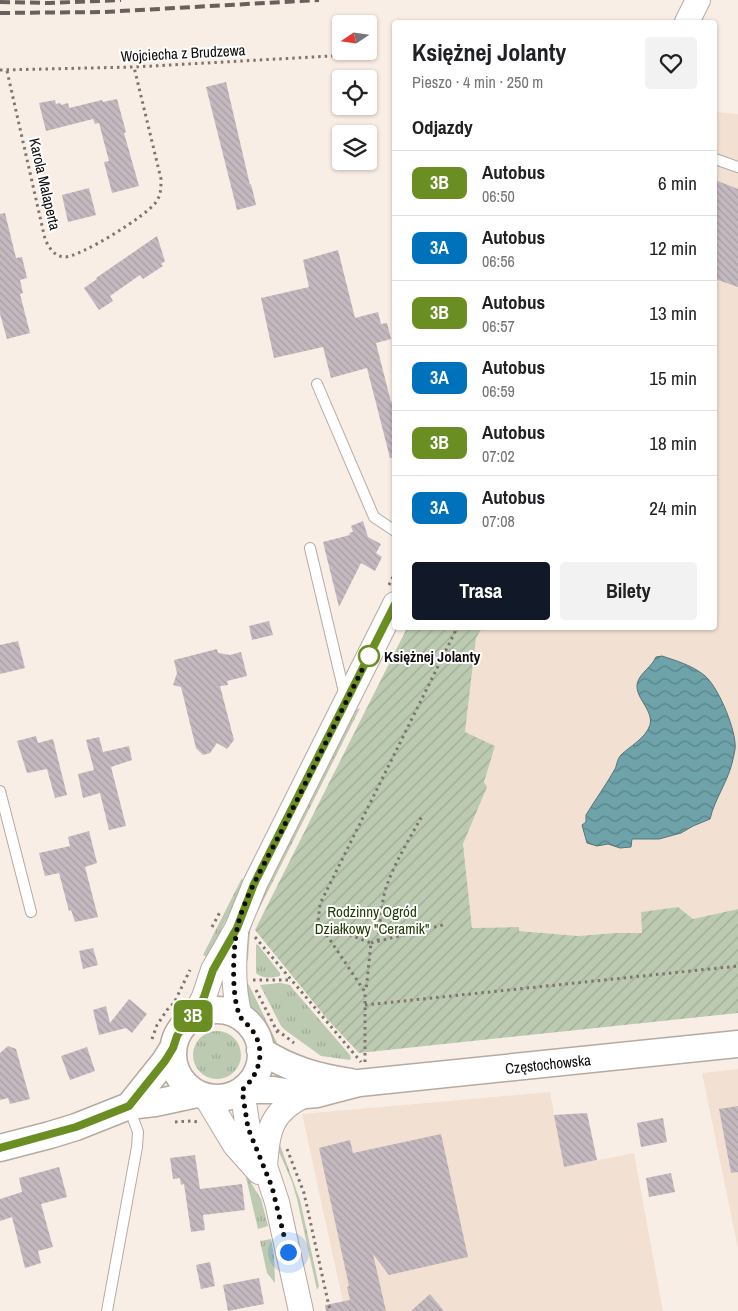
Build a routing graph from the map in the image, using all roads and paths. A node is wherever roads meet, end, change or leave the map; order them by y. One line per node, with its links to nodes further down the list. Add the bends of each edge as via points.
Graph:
1 (698, 0): 2 (street)
2 (688, 20)
3 (332, 56): 4 (path, Wojciecha z Brudzewa)
4 (134, 67): 6 (path, Wojciecha z Brudzewa); 6 (path, Karola Malaperta, via 161,179 160,196 150,209 134,220 70,257 55,254 45,239)
5 (0, 70): 6 (path, Wojciecha z Brudzewa)
6 (7, 71)
7 (717, 160): 8 (lane)
8 (738, 167)
9 (317, 384): 10 (lane, via 374,517)
10 (392, 529)
11 (310, 548): 14 (lane)
12 (392, 610): 14 (street)
13 (456, 630): 18 (path, via 320,904)
14 (346, 702): 20 (street, via 254,884)
15 (0, 791): 17 (lane)
16 (422, 816): 21 (path, via 386,890)
17 (31, 912)
18 (318, 922): 22 (path); 28 (path)
19 (443, 925): 21 (path)
20 (245, 931): 27 (path); 30 (street, via 234,972); 31 (street, via 213,970)
21 (378, 941): 22 (path)
22 (371, 943): 28 (path)
23 (194, 963): 34 (path, via 174,1003 157,1025)
24 (738, 966): 29 (path)
25 (251, 973): 26 (path)
26 (251, 980): 27 (path); 32 (path)
27 (290, 980): 36 (path)
28 (365, 992): 29 (path)
29 (365, 1005): 36 (path)
30 (240, 1017): 31 (main road, via 211,1011); 35 (main road, via 254,1032)
31 (193, 1018): 34 (main road, via 177,1036)
32 (275, 1028)
33 (738, 1044): 36 (main road, Częstochowska)
34 (162, 1046): 38 (main road, via 181,1080); 40 (main road, via 160,1068)
35 (260, 1050): 36 (main road, Częstochowska, via 286,1066 306,1073); 37 (main road, via 256,1073)
36 (363, 1077): 39 (main road, Częstochowska, via 324,1093)
37 (242, 1090): 38 (main road, via 221,1098); 39 (main road, Częstochowska); 43 (street, via 248,1128)
38 (202, 1095): 40 (main road, via 185,1095 156,1104); 43 (street, via 236,1145)
39 (305, 1095): 43 (street, via 284,1106 272,1125 266,1144)
40 (129, 1106): 41 (main road, via 76,1127); 44 (lane, via 138,1132 137,1147)
41 (0, 1148)
42 (287, 1148): 46 (path, via 304,1193)
43 (269, 1176): 45 (street)
44 (107, 1311)
45 (301, 1311)
46 (330, 1311)

